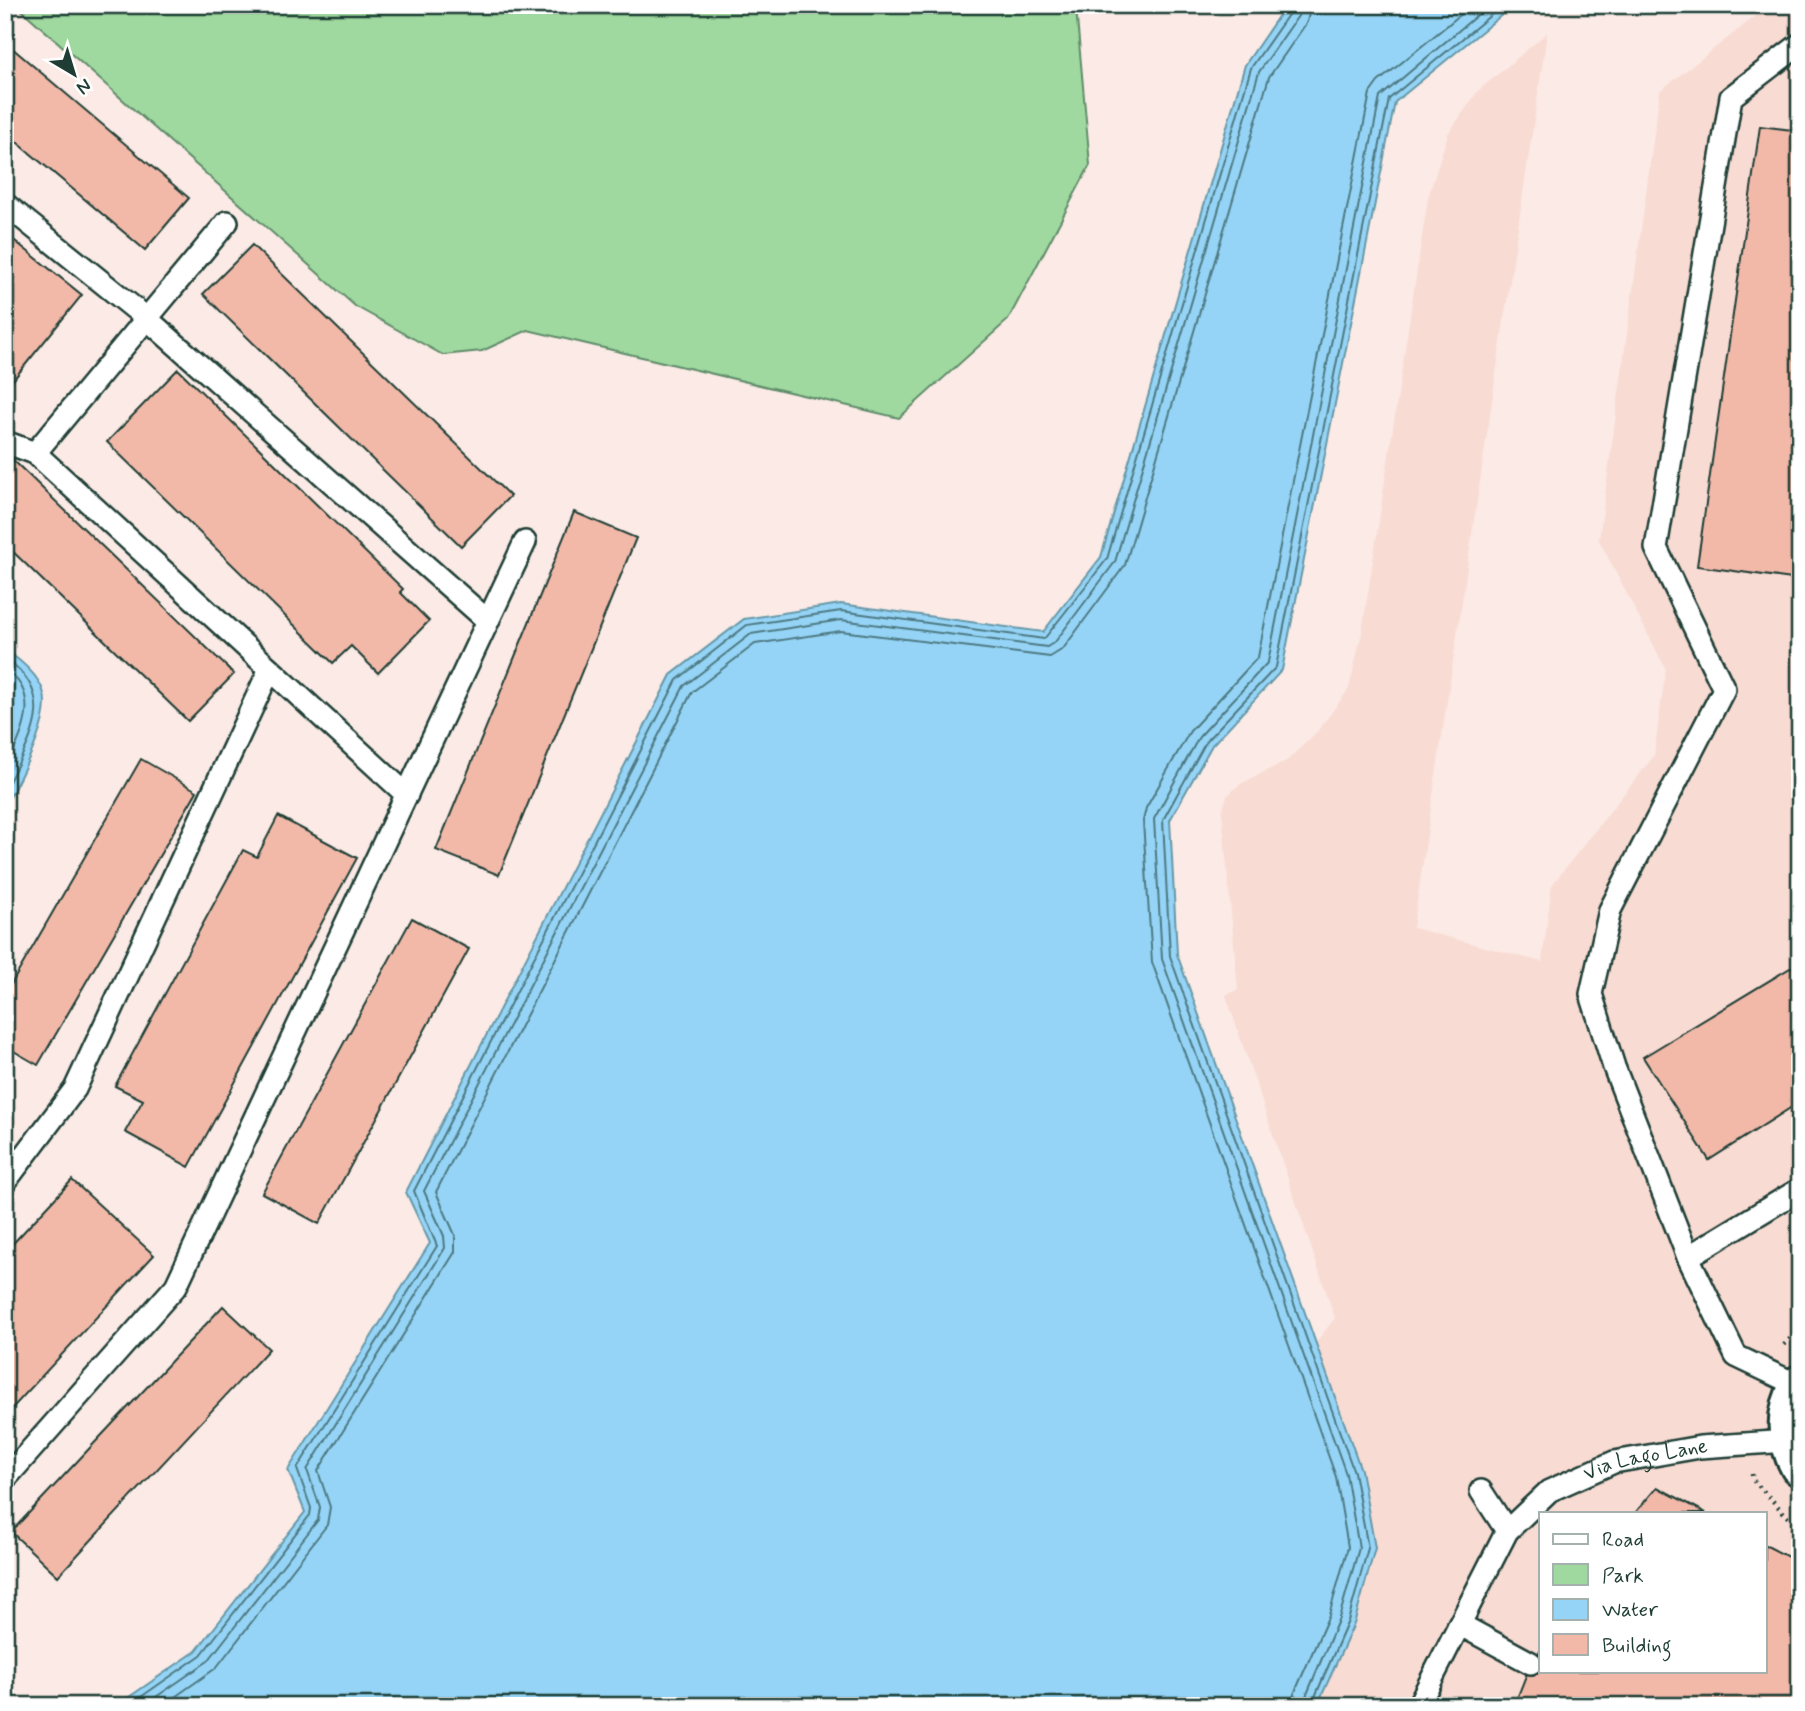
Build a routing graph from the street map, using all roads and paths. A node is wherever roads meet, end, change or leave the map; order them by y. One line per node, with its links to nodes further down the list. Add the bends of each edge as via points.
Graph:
1 (1800, 44): 13 (lane, via 1731,97 1656,548 1724,689 1610,910 1591,994 1614,1067)
2 (5, 204): 4 (lane)
3 (227, 222): 4 (lane)
4 (145, 317): 6 (lane); 8 (lane)
5 (5, 442): 6 (lane)
6 (35, 453): 9 (lane)
7 (525, 542): 8 (lane)
8 (488, 621): 10 (lane)
9 (270, 669): 10 (lane); 11 (lane, via 75,1089)
10 (407, 795): 17 (lane, via 176,1286)
11 (5, 1182)
12 (1800, 1189): 13 (lane)
13 (1688, 1257): 14 (lane, via 1736,1356)
14 (1799, 1386): 15 (street, via 1792,1401)
15 (1794, 1454): 20 (lane, Via Lago Lane, via 1700,1447 1614,1462 1549,1491)
16 (1751, 1466): 19 (path, via 1753,1480)
17 (5, 1479)
18 (1481, 1491): 20 (lane)
19 (1800, 1530)
20 (1507, 1531): 21 (lane, Via Lago Lane)
21 (1459, 1624): 22 (lane); 23 (lane, Via Lago Lane)
22 (1531, 1663)
23 (1418, 1706)

